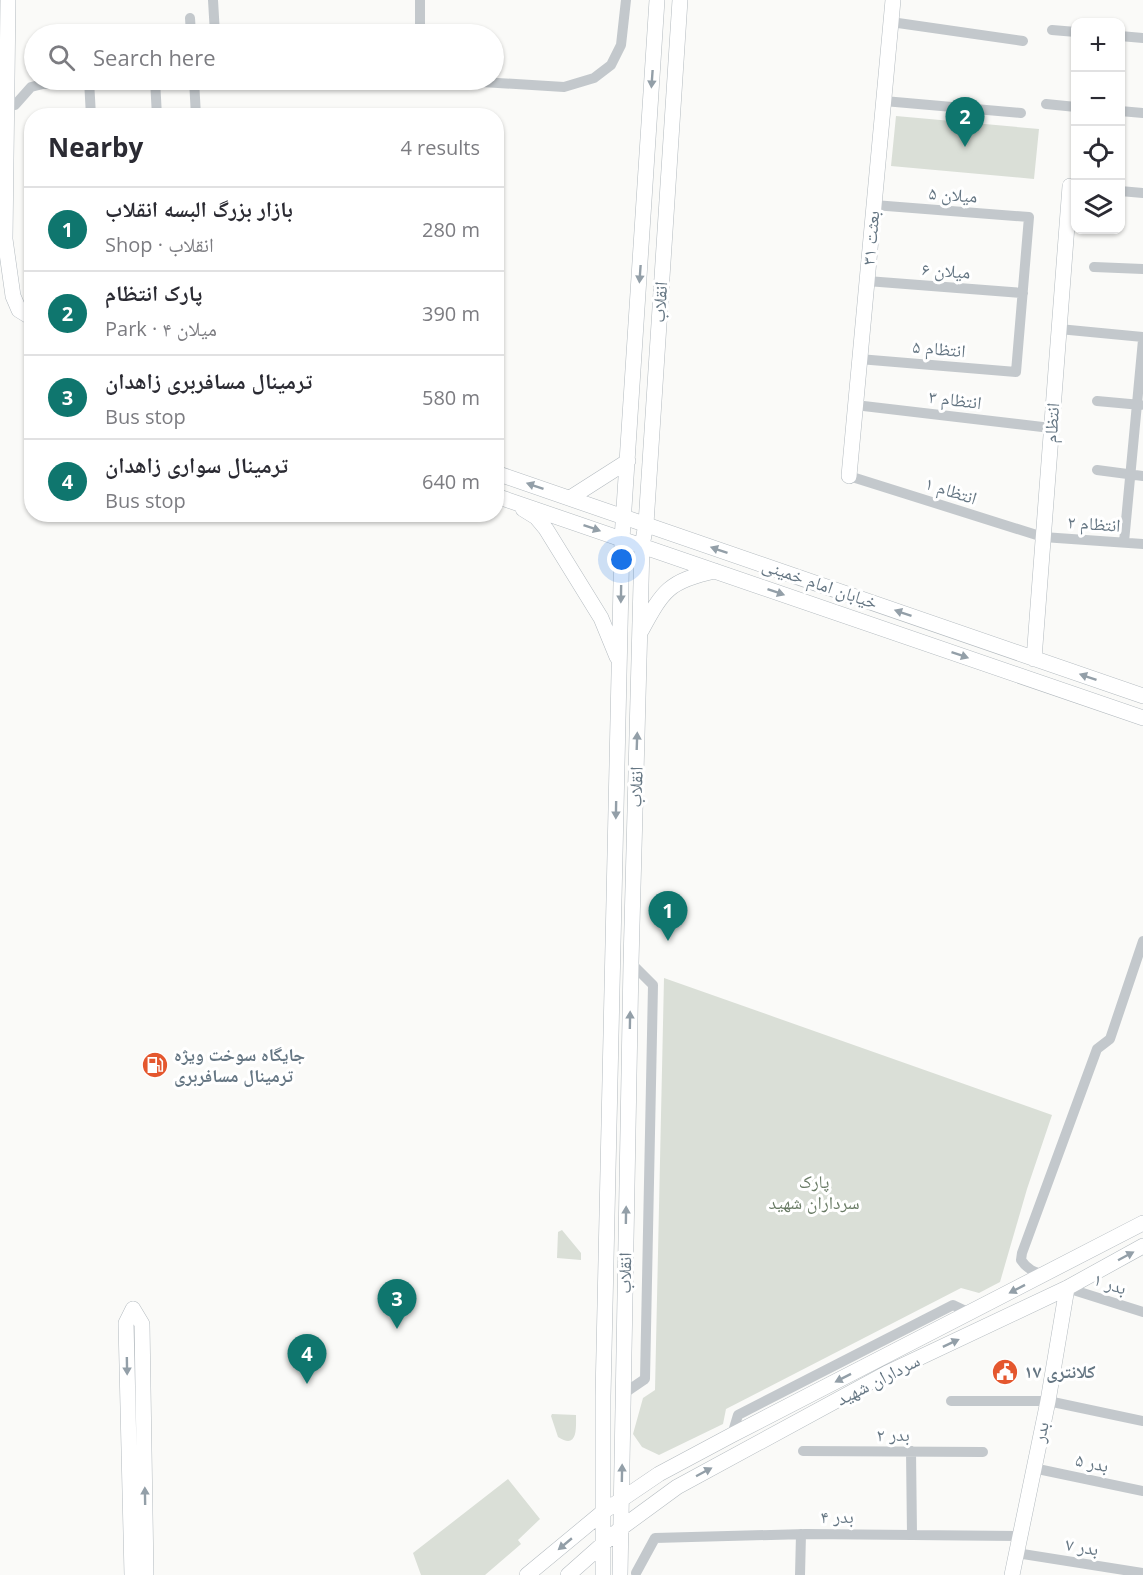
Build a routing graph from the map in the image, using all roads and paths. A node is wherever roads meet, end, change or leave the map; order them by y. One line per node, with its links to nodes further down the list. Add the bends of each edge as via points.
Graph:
1 (8, 0): 42 (main road, via 5,239)
2 (16, 0): 28 (main road)
3 (213, 0): 12 (street)
4 (420, 0): 13 (street)
5 (626, 0): 21 (street, via 621,45 611,65 594,78 564,87)
6 (657, 0): 19 (main road, انقلاب)
7 (680, 0): 20 (main road, انقلاب)
8 (893, 0): 10 (main road, بعثت ۳۱)
9 (190, 18): 11 (street)
10 (891, 22): 18 (street); 26 (main road, بعثت ۳۱)
11 (190, 24)
12 (214, 24)
13 (420, 24)
14 (1052, 30): 15 (street)
15 (1071, 32)
16 (1125, 36): 17 (street)
17 (1143, 38)
18 (1023, 41)
19 (654, 47): 20 (main road); 53 (main road, انقلاب, one-way to 53)
20 (677, 49): 60 (main road, انقلاب)
21 (504, 83)
22 (28, 90): 28 (street)
23 (89, 90): 30 (street)
24 (156, 90): 31 (street)
25 (195, 90): 32 (street)
26 (884, 101): 34 (street); 39 (main road, بعثت ۳۱)
27 (1046, 104): 29 (street)
28 (15, 105): 42 (main road)
29 (1071, 106)
30 (90, 108)
31 (157, 108)
32 (196, 108)
33 (1125, 111): 35 (street)
34 (1021, 113)
35 (1143, 113)
36 (1125, 191): 37 (street)
37 (1143, 193)
38 (1071, 197): 46 (main road, انتظام)
39 (874, 205): 43 (main road, بعثت ۳۱); 44 (street, میلان ۵, via 1029,217)
40 (1094, 267): 41 (street)
41 (1143, 269)
42 (11, 276): 45 (main road, via 13,296)
43 (867, 281): 44 (street, میلان ۶); 48 (main road, بعثت ۳۱)
44 (1023, 293): 48 (street, انتظام ۵, via 1016,372)
45 (24, 313)
46 (1059, 329): 47 (street); 52 (main road, انتظام)
47 (1143, 339): 51 (street)
48 (859, 359): 50 (main road, بعثت ۳۱)
49 (1097, 401): 51 (street)
50 (855, 405): 52 (street, انتظام ۳); 57 (main road, بعثت ۳۱)
51 (1140, 405): 55 (street)
52 (1051, 428): 65 (main road, انتظام)
53 (628, 461): 59 (main road, انقلاب); 62 (main road)
54 (1097, 470): 55 (street)
55 (1130, 474): 58 (street); 67 (street)
56 (504, 476): 62 (main road, خیابان امام خمینی, one-way to 56)
57 (849, 476): 65 (street, انتظام ۱)
58 (1143, 476)
59 (627, 481): 60 (main road); 63 (main road, انقلاب)
60 (648, 483): 64 (main road, انقلاب)
61 (504, 498): 66 (main road, خیابان امام خمینی, one-way to 66); 73 (main road, via 536,517 546,529 601,618)
62 (570, 498): 63 (main road, خیابان امام خمینی)
63 (625, 517): 64 (main road, خیابان امام خمینی); 66 (main road, انقلاب)
64 (646, 524): 69 (main road, انقلاب); 72 (main road, خیابان امام خمینی, one-way to 64)
65 (1043, 537): 67 (street, انتظام ۲); 72 (main road, انتظام)
66 (622, 539): 69 (main road, خیابان امام خمینی); 73 (main road, انقلاب, one-way to 73)
67 (1124, 542): 68 (street, انتظام ۲)
68 (1143, 544)
69 (642, 546): 70 (main road, خیابان امام خمینی); 71 (main road, انقلاب)
70 (715, 571): 71 (main road, via 688,576 671,586 657,601); 75 (main road, خیابان امام خمینی, one-way to 75)
71 (640, 634): 77 (main road, انقلاب, one-way to 71)
72 (1034, 659): 74 (main road, خیابان امام خمینی, one-way to 72)
73 (620, 665): 94 (main road, انقلاب, one-way to 94)
74 (1143, 696)
75 (1143, 718)
76 (1143, 941): 80 (street, via 1110,1039 1097,1049 1022,1253 1025,1266)
77 (631, 963): 83 (main road, انقلاب, one-way to 77); 83 (street, via 653,985 645,1379)
78 (1143, 1223): 80 (main road, سرداران شهید)
79 (1143, 1246): 81 (main road, سرداران شهید, one-way to 79)
80 (1046, 1274): 93 (main road, سرداران شهید, one-way to 93, via 658,1474)
81 (1067, 1287): 82 (street, بدر ۱); 85 (main road, بدر); 96 (main road, سرداران شهید, one-way to 81, via 677,1487 866,1384)
82 (1143, 1312)
83 (623, 1394): 93 (main road, انقلاب, one-way to 83)
84 (951, 1401): 85 (street)
85 (1048, 1401): 86 (street); 91 (main road, بدر)
86 (1143, 1421)
87 (136, 1424): 87 (main road, one-way to 87, via 142,1324 133,1309 126,1323); 95 (main road)
88 (803, 1451): 89 (street, بدر ۲)
89 (911, 1451): 90 (street, بدر ۲); 98 (street)
90 (983, 1452)
91 (1033, 1468): 92 (street, بدر ۵); 99 (main road, بدر)
92 (1143, 1491)
93 (622, 1500): 94 (main road, سرداران شهید); 96 (main road, انقلاب)
94 (603, 1512): 100 (main road, انقلاب); 106 (main road, سرداران شهید, one-way to 106)
95 (138, 1521): 104 (main road); 105 (main road)
96 (621, 1528): 100 (main road, سرداران شهید); 103 (main road, انقلاب, via 621,1552)
97 (801, 1534): 98 (street, بدر ۴); 103 (street, بدر ۴, via 655,1538); 109 (street)
98 (912, 1534): 99 (street, بدر ۴)
99 (1019, 1536): 101 (main road, بدر)
100 (603, 1544): 107 (main road, سرداران شهید); 108 (main road, انقلاب)
101 (1016, 1553): 102 (street, بدر ۷); 110 (main road, بدر)
102 (1143, 1573)
103 (631, 1574)
104 (132, 1575)
105 (146, 1575)
106 (527, 1575)
107 (568, 1575)
108 (603, 1575)
109 (800, 1575)
110 (1012, 1575)

